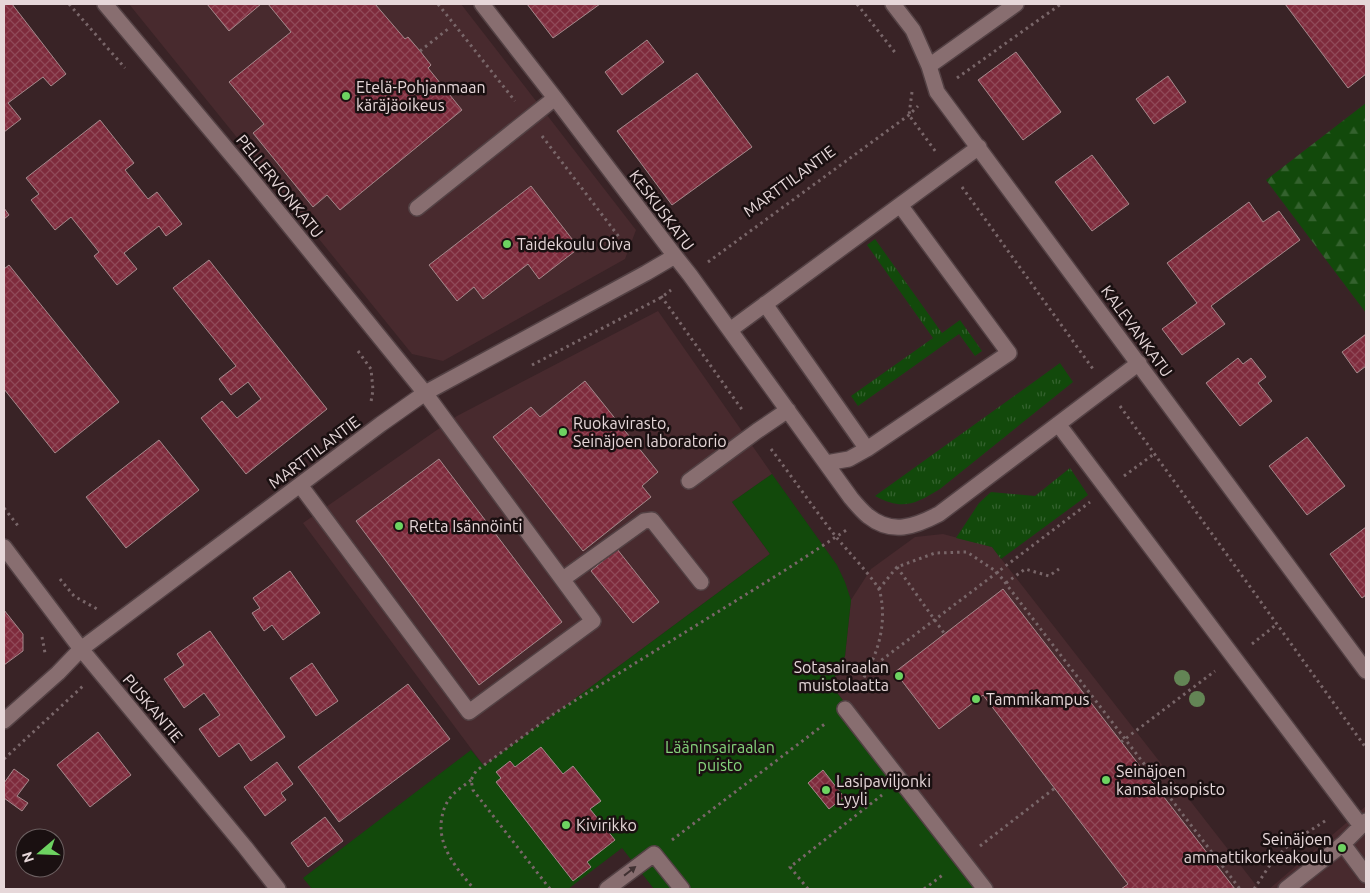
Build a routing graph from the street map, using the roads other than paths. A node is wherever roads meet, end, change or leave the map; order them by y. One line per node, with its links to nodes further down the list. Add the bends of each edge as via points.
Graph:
1 (105, 4): 14 (street, PELLERVONKATU)
2 (482, 4): 6 (street, KESKUSKATU)
3 (893, 4): 5 (street, KALEVANKATU, via 913,30)
4 (1016, 4): 5 (street)
5 (929, 66): 7 (street, KALEVANKATU, via 938,92)
6 (555, 98): 9 (street); 10 (street, KESKUSKATU)
7 (979, 147): 8 (street); 13 (street, KALEVANKATU)
8 (900, 205): 11 (street); 17 (street, via 1009,353)
9 (417, 208)
10 (674, 256): 12 (street, KESKUSKATU); 14 (street, MARTTILANTIE)
11 (765, 304): 12 (street); 17 (street)
12 (730, 330): 15 (street, KESKUSKATU)
13 (1139, 363): 16 (street, KESKUSKATU); 25 (street, KALEVANKATU)
14 (426, 393): 20 (street, MARTTILANTIE); 22 (street, PELLERVONKATU)
15 (788, 410): 18 (street, KESKUSKATU); 19 (street)
16 (1058, 424): 18 (street, KESKUSKATU, via 939,514 918,524 896,528 868,516); 28 (street, via 1345,804)
17 (867, 450): 18 (street, via 848,459)
18 (826, 463)
19 (689, 481)
20 (300, 485): 22 (street, PELLERVONKATU, via 470,712 594,621); 24 (street, MARTTILANTIE)
21 (4, 547): 24 (street, PUSKANTIE)
22 (563, 579): 23 (street, via 644,521 652,520)
23 (700, 582)
24 (81, 649): 27 (street, MARTTILANTIE); 31 (street, PUSKANTIE)
25 (1366, 671)
26 (845, 709): 34 (street)
27 (4, 721)
28 (1364, 824): 29 (street)
29 (1342, 844): 30 (street); 35 (street)
30 (1366, 875)
31 (278, 889)
32 (607, 889): 33 (street, one-way to 33, via 654,854)
33 (682, 889)
34 (985, 889)
35 (1286, 889)

